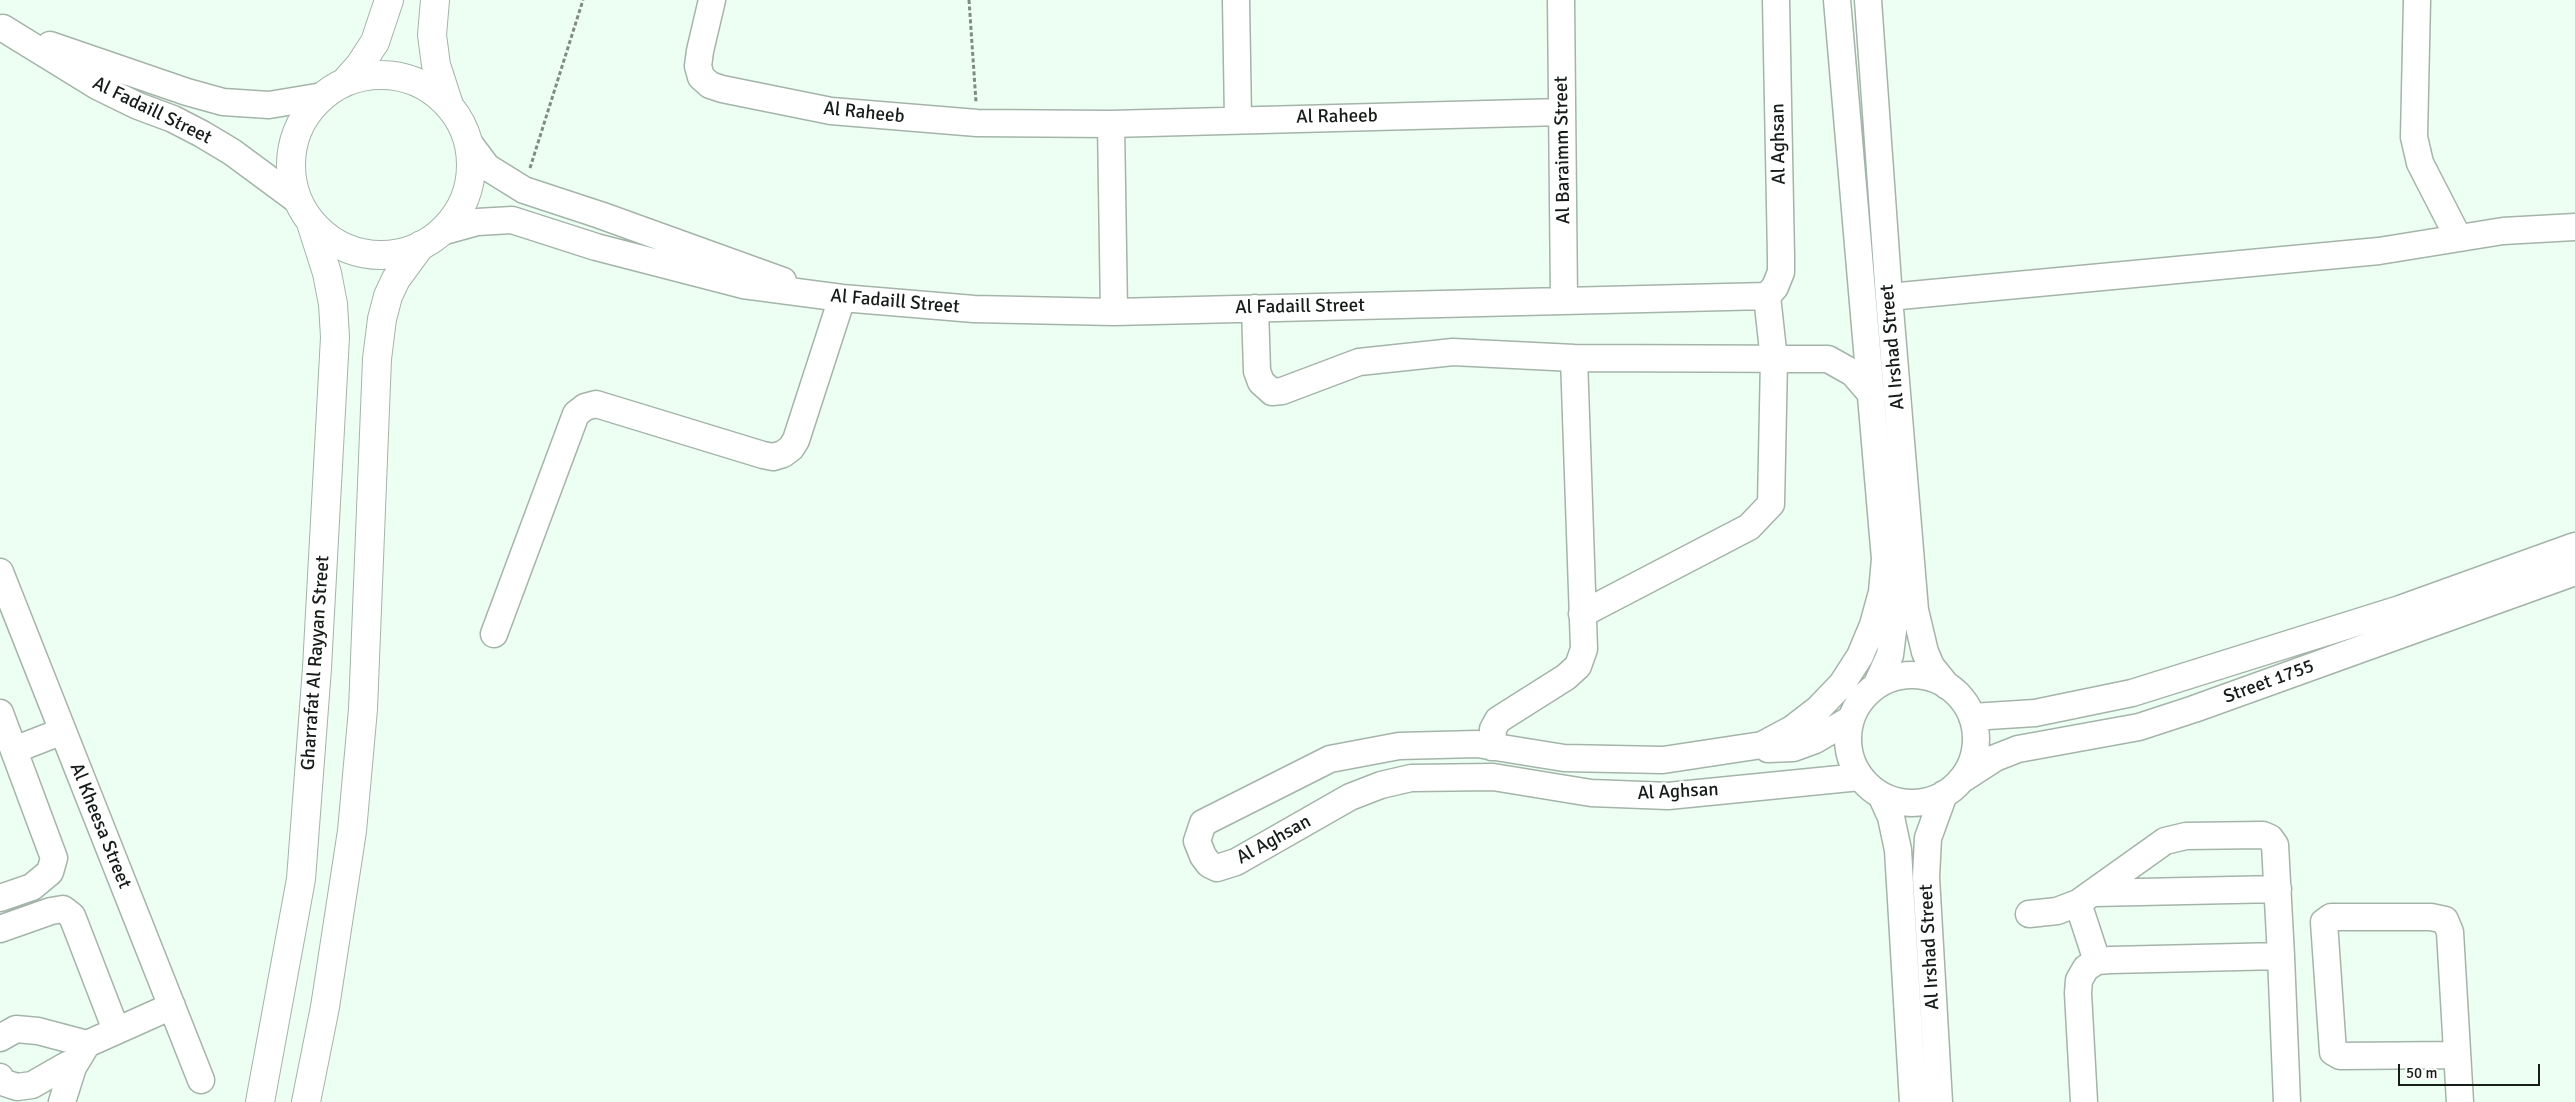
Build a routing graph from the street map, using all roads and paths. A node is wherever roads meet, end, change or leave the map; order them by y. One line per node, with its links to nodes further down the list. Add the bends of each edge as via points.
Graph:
1 (389, 0): 13 (main road, via 374,42 360,65)
2 (435, 0): 14 (main road, via 432,35 436,65)
3 (583, 0): 20 (path)
4 (712, 0): 17 (street, Al Raheeb, via 698,66 701,77 710,84 831,111)
5 (969, 0): 17 (path)
6 (1236, 0): 16 (street)
7 (1560, 0): 15 (street, Al Baraimm Street)
8 (1776, 0): 26 (street, Al Aghsan, via 1782,257 1781,272)
9 (1837, 0): 34 (street, Al Irshad Street)
10 (1868, 0): 27 (street, Al Irshad Street)
11 (2417, 0): 24 (street, via 2414,137 2420,163)
12 (2, 28): 13 (street, Al Fadaill Street, via 223,102 270,105); 21 (street, Al Fadaill Street, via 97,86 202,134)
13 (334, 89): 14 (main road, via 360,77 392,75 423,85); 21 (main road, via 302,120 293,144 290,168)
14 (448, 105): 19 (main road, via 458,116)
15 (1562, 112): 16 (street, Al Raheeb); 29 (street, Al Baraimm Street)
16 (1238, 119): 18 (street, Al Raheeb)
17 (977, 123): 18 (street, Al Raheeb)
18 (1111, 124): 31 (street)
19 (469, 143): 20 (street, Al Fadaill Street, via 487,167); 25 (main road, via 471,159 467,191 452,220)
20 (524, 190): 28 (street, Al Fadaill Street)
21 (297, 200): 22 (main road)
22 (311, 223): 25 (main road, via 338,244 371,254 388,255); 69 (main road, Gharrafat Al Rayyan Street, via 327,273 335,337 318,668 300,878)
23 (2575, 228): 24 (street, via 2503,231)
24 (2458, 237): 27 (street, via 2380,251)
25 (431, 239): 28 (street, Al Fadaill Street, via 477,222 512,220 596,247 743,285); 70 (main road, via 396,279 382,319 377,360 363,709 352,831 326,1007)
26 (1771, 291): 29 (street, Al Fadaill Street); 33 (street)
27 (1889, 296): 43 (street, Al Irshad Street, via 1915,610 1925,652 1931,666)
28 (832, 297): 31 (street, Al Fadaill Street, via 974,309); 41 (street, via 796,440 792,448 783,454 763,455 596,404 576,414)
29 (1564, 299): 30 (street, Al Fadaill Street)
30 (1256, 308): 31 (street, Al Fadaill Street); 32 (street, via 1257,371 1260,382 1272,392 1359,362 1453,352)
31 (1114, 312)
32 (1574, 358): 33 (street); 40 (street)
33 (1774, 360): 34 (street, via 1828,359 1853,373); 40 (street, via 1771,504 1750,527)
34 (1872, 395): 36 (street, Al Irshad Street)
35 (2575, 546): 45 (street, Street 1755, via 2400,609 2132,693 2035,713)
36 (1885, 559): 42 (street, Al Irshad Street, via 1894,623 1893,640); 50 (street, Al Aghsan, via 1874,625 1842,684 1818,709 1792,729 1762,745)
37 (0, 572): 39 (street, Al Kheesa Street)
38 (2575, 572): 52 (street, Street 1755, via 2139,727 2018,749 1995,758)
39 (6, 603): 47 (street, Al Kheesa Street)
40 (1582, 614): 48 (street, via 1584,649 1578,666 1498,720 1493,729)
41 (494, 634)
42 (1876, 686): 43 (street, via 1893,678 1911,675 1924,676); 46 (street, via 1860,701)
43 (1947, 686): 45 (street, via 1962,699)
44 (0, 713): 49 (street)
45 (1972, 716): 52 (street, via 1975,750 1968,769)
46 (1851, 719): 50 (street, Al Aghsan, via 1815,740 1793,748); 51 (street, via 1848,745)
47 (63, 731): 49 (street); 61 (street, Al Kheesa Street)
48 (1492, 747): 50 (street, Al Aghsan, via 1564,758 1663,760); 51 (street, Al Aghsan, via 1477,744 1399,746 1330,759 1203,823 1197,841 1209,864 1218,868 1236,862 1350,797 1411,778 1493,777 1591,793 1668,796)
49 (14, 750): 55 (street, via 54,858 50,872 32,887)
50 (1729, 751)
51 (1860, 777): 53 (street)
52 (1953, 787): 53 (street, via 1923,802 1912,803); 72 (street, Al Irshad Street, via 1928,838 1926,877)
53 (1881, 795): 71 (street, Al Irshad Street, via 1891,818 1898,850)
54 (2278, 889): 56 (street); 56 (street, via 2275,845 2270,838 2254,834 2186,836 2156,846); 59 (street)
55 (0, 898)
56 (2086, 898): 57 (street, via 2057,910); 60 (street)
57 (2028, 914)
58 (0, 929): 62 (street, via 51,910 62,909 72,916)
59 (2281, 956): 60 (street); 74 (street)
60 (2097, 961): 73 (street, via 2086,968 2079,980)
61 (172, 1006): 62 (street); 67 (street, Al Kheesa Street)
62 (116, 1030): 64 (street)
63 (0, 1038): 64 (street, via 16,1029 38,1031)
64 (82, 1053): 66 (street, via 32,1086 17,1087 2,1082); 68 (street)
65 (2457, 1055): 65 (street, via 2450,932 2445,920 2430,917 2331,917 2324,922 2333,1052 2340,1056); 75 (street)
66 (0, 1077)
67 (201, 1080)
68 (62, 1102)
69 (260, 1102)
70 (306, 1102)
71 (1913, 1102)
72 (1939, 1102)
73 (2084, 1102)
74 (2287, 1102)
75 (2460, 1102)

